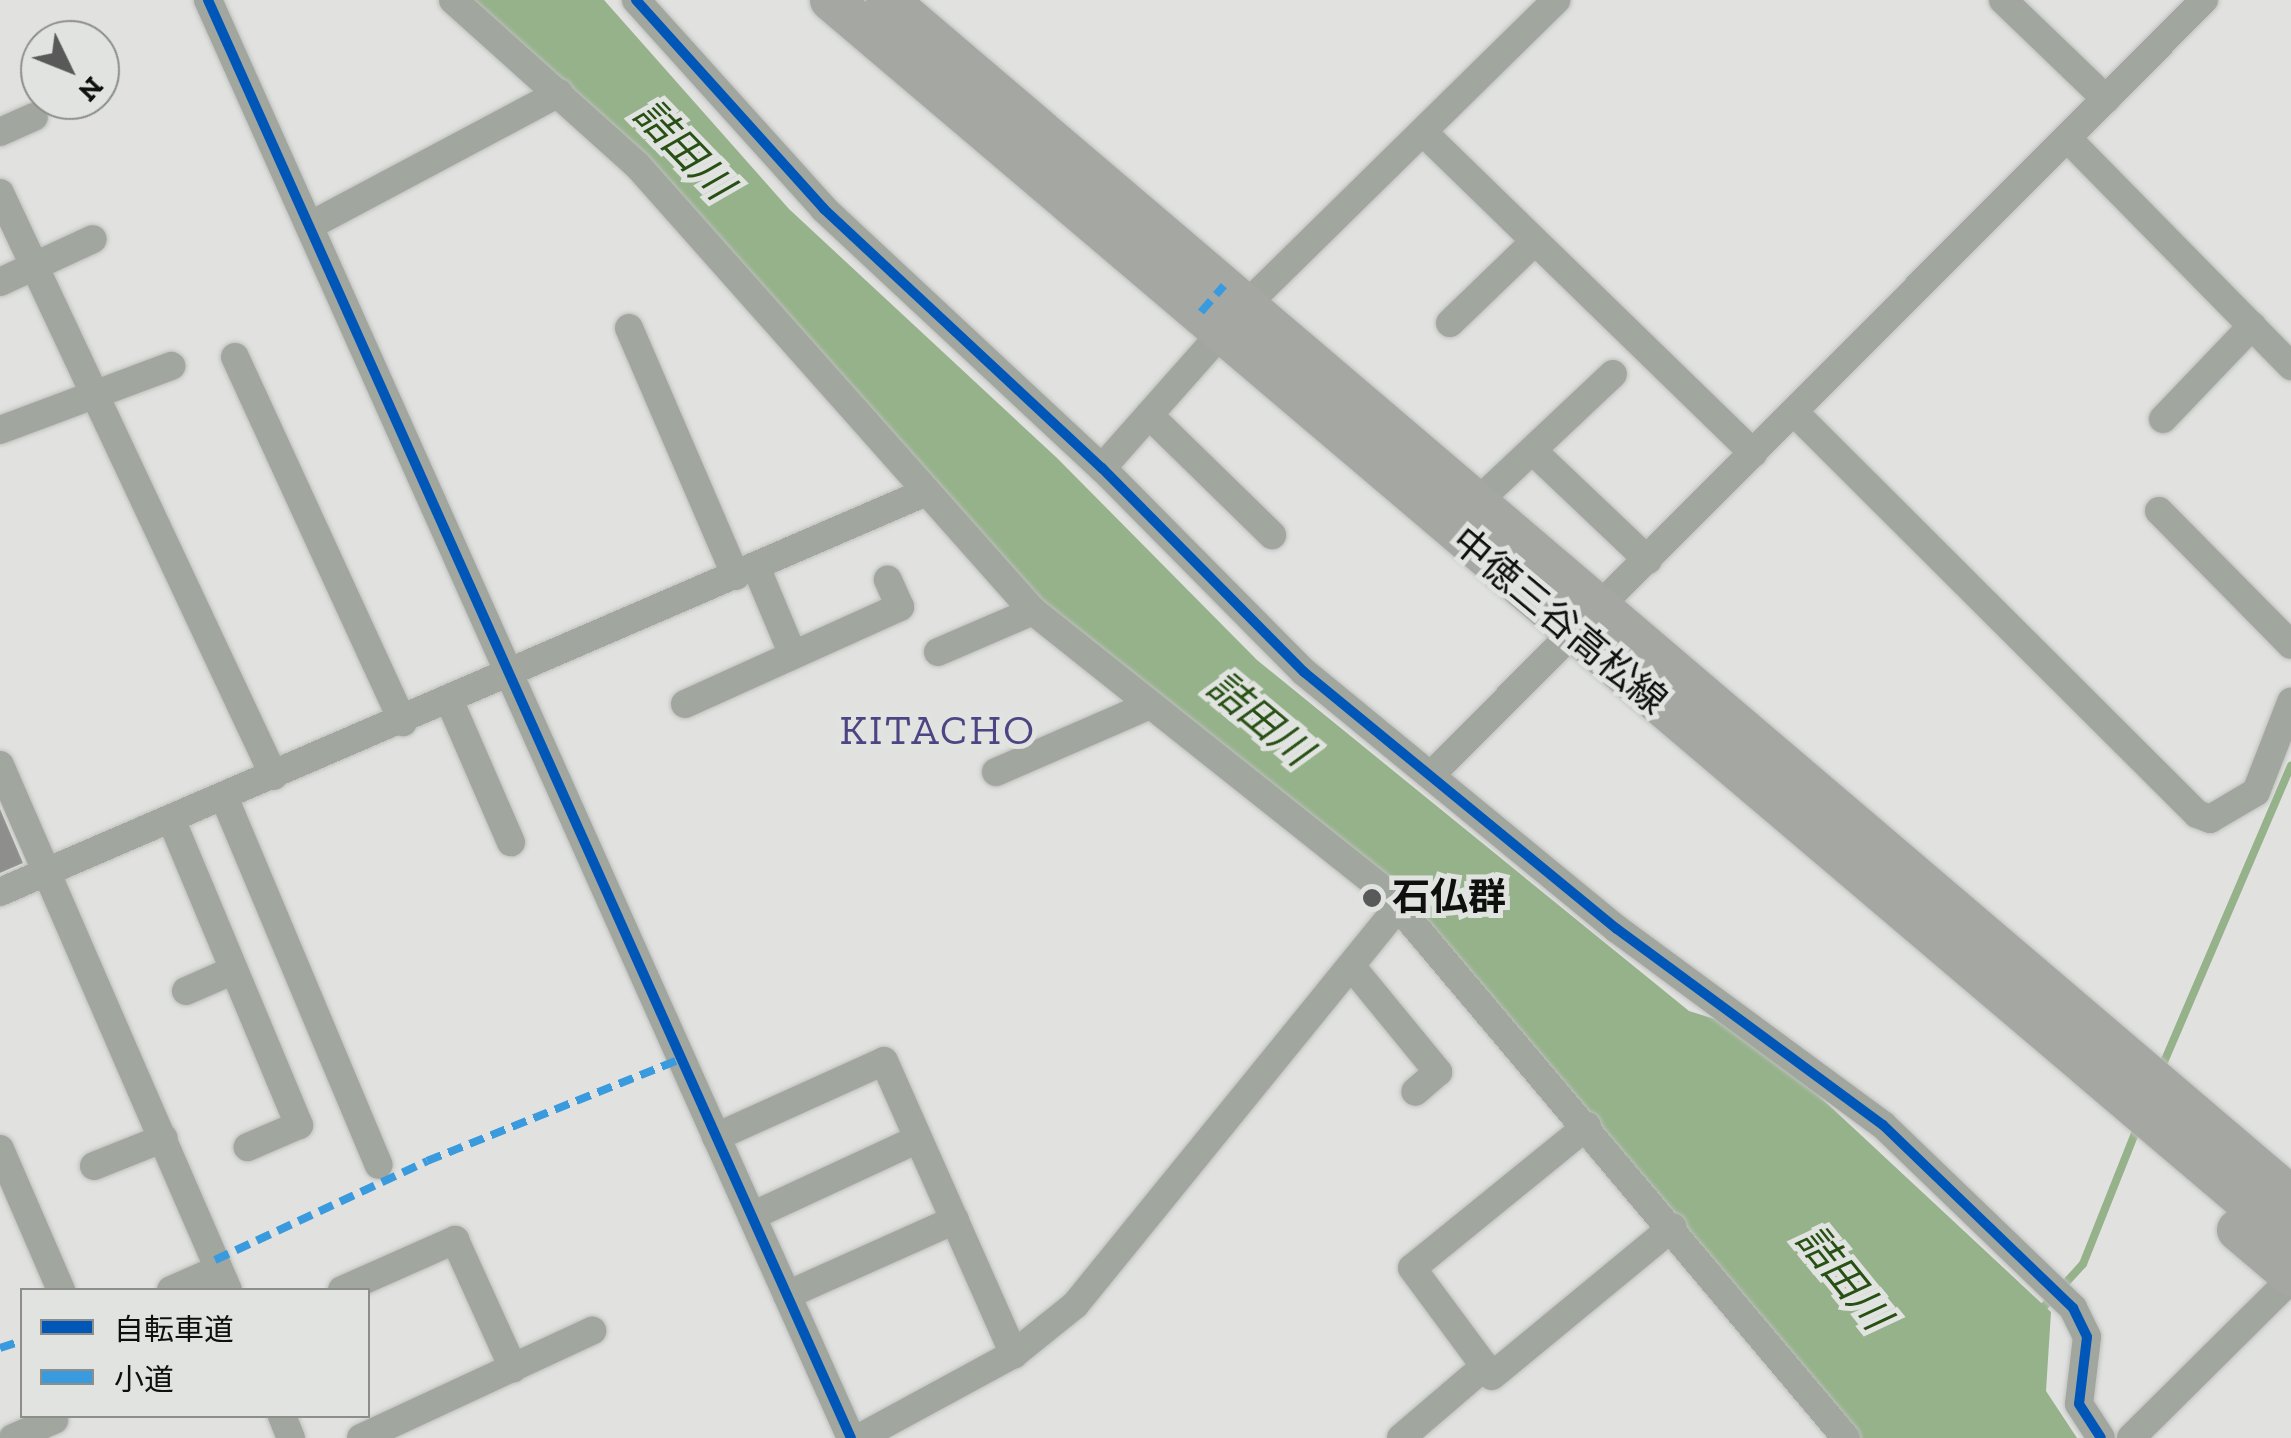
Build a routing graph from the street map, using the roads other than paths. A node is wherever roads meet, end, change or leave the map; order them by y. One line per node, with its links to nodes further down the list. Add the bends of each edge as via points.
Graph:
1 (208, 0): 16 (street)
2 (453, 0): 9 (street)
3 (636, 0): 36 (street, via 824,209)
4 (831, 0): 21 (main road, 中徳三谷高松線)
5 (887, 0): 21 (main road, 中徳三谷高松線)
6 (1556, 0): 13 (street)
7 (2003, 0): 10 (street)
8 (2204, 0): 10 (street)
9 (559, 93): 16 (street); 37 (street, via 637,164)
10 (2106, 99): 14 (street)
11 (26, 120): 12 (street)
12 (0, 132)
13 (1425, 134): 18 (street); 21 (street)
14 (2066, 138): 23 (street); 30 (street)
15 (0, 192): 19 (street)
16 (310, 225): 49 (street)
17 (92, 239): 19 (street)
18 (1532, 244): 22 (street); 35 (street, via 1584,283)
19 (32, 267): 20 (street); 29 (street)
20 (0, 282)
21 (1235, 318): 31 (street); 38 (main road, 中徳三谷高松線); 45 (main road, 中徳三谷高松線)
22 (1450, 323)
23 (2252, 326): 27 (street); 32 (street)
24 (629, 328): 42 (street)
25 (235, 357): 54 (street)
26 (171, 366): 29 (street)
27 (2291, 366)
28 (1613, 374): 34 (street)
29 (92, 394): 33 (street); 59 (street)
30 (1794, 412): 35 (street); 51 (street, via 2196,814 2210,819 2256,792)
31 (1149, 415): 36 (street); 40 (street)
32 (2163, 419)
33 (0, 430)
34 (1534, 452): 38 (street); 41 (street)
35 (1753, 453): 41 (street)
36 (1102, 468): 58 (street, via 1251,623)
37 (926, 492): 42 (street); 44 (street)
38 (1476, 503): 45 (main road, 中徳三谷高松線)
39 (2159, 511): 46 (street)
40 (1272, 536)
41 (1648, 560): 45 (street)
42 (746, 572): 48 (street); 49 (street)
43 (888, 580): 48 (street, via 900,608)
44 (1033, 611): 47 (street); 53 (street)
45 (1585, 623): 55 (main road, 中徳三谷高松線); 58 (street); 60 (main road, 中徳三谷高松線)
46 (2291, 646)
47 (938, 652)
48 (793, 655): 52 (street)
49 (511, 676): 50 (street); 74 (street)
50 (450, 702): 54 (street); 63 (street)
51 (2291, 702)
52 (685, 704)
53 (1150, 705): 57 (street); 66 (street)
54 (403, 722): 59 (street)
55 (1759, 742): 70 (main road, 中徳三谷高松線); 78 (main road, via 1893,819)
56 (0, 766): 64 (street)
57 (996, 772)
58 (1432, 774): 103 (street, via 1617,929 1869,1114 2073,1308 2087,1337 2079,1404)
59 (274, 776): 61 (street)
60 (1756, 787): 70 (main road, 中徳三谷高松線); 86 (main road, via 1795,846 1886,930)
61 (224, 798): 62 (street); 79 (street)
62 (171, 820): 64 (street); 68 (street)
63 (511, 842)
64 (46, 872): 65 (street); 73 (street)
65 (0, 892)
66 (1399, 906): 67 (street); 72 (street)
67 (1352, 967): 71 (street, via 1445,1066); 93 (street, via 1124,1252)
68 (234, 970): 69 (street); 76 (street, via 300,1125)
69 (186, 991)
70 (2117, 1070): 81 (main road, 中徳三谷高松線); 85 (main road, 中徳三谷高松線)
71 (1416, 1092)
72 (1587, 1126): 84 (street); 94 (street, via 1412,1268)
73 (164, 1138): 80 (street); 87 (street)
74 (716, 1138): 75 (street, via 884,1060); 82 (street)
75 (918, 1138): 82 (street); 83 (street)
76 (248, 1147)
77 (0, 1149): 88 (street)
78 (2291, 1161)
79 (378, 1165)
80 (94, 1166)
81 (2291, 1197)
82 (752, 1216): 91 (street)
83 (955, 1220): 91 (street); 93 (street)
84 (1673, 1227): 94 (street, via 1492,1376); 102 (street)
85 (2291, 1239)
86 (2291, 1277): 104 (street)
87 (224, 1280): 89 (street)
88 (60, 1288)
89 (182, 1288)
90 (347, 1288): 95 (street, via 455,1240)
91 (787, 1295): 99 (street)
92 (592, 1331): 95 (street)
93 (1014, 1354): 100 (street)
94 (1485, 1366): 101 (street)
95 (512, 1368): 98 (street)
96 (54, 1420): 97 (street)
97 (13, 1438)
98 (362, 1438)
99 (851, 1438)
100 (859, 1438)
101 (1401, 1438)
102 (1846, 1438)
103 (2101, 1438)
104 (2130, 1438)

